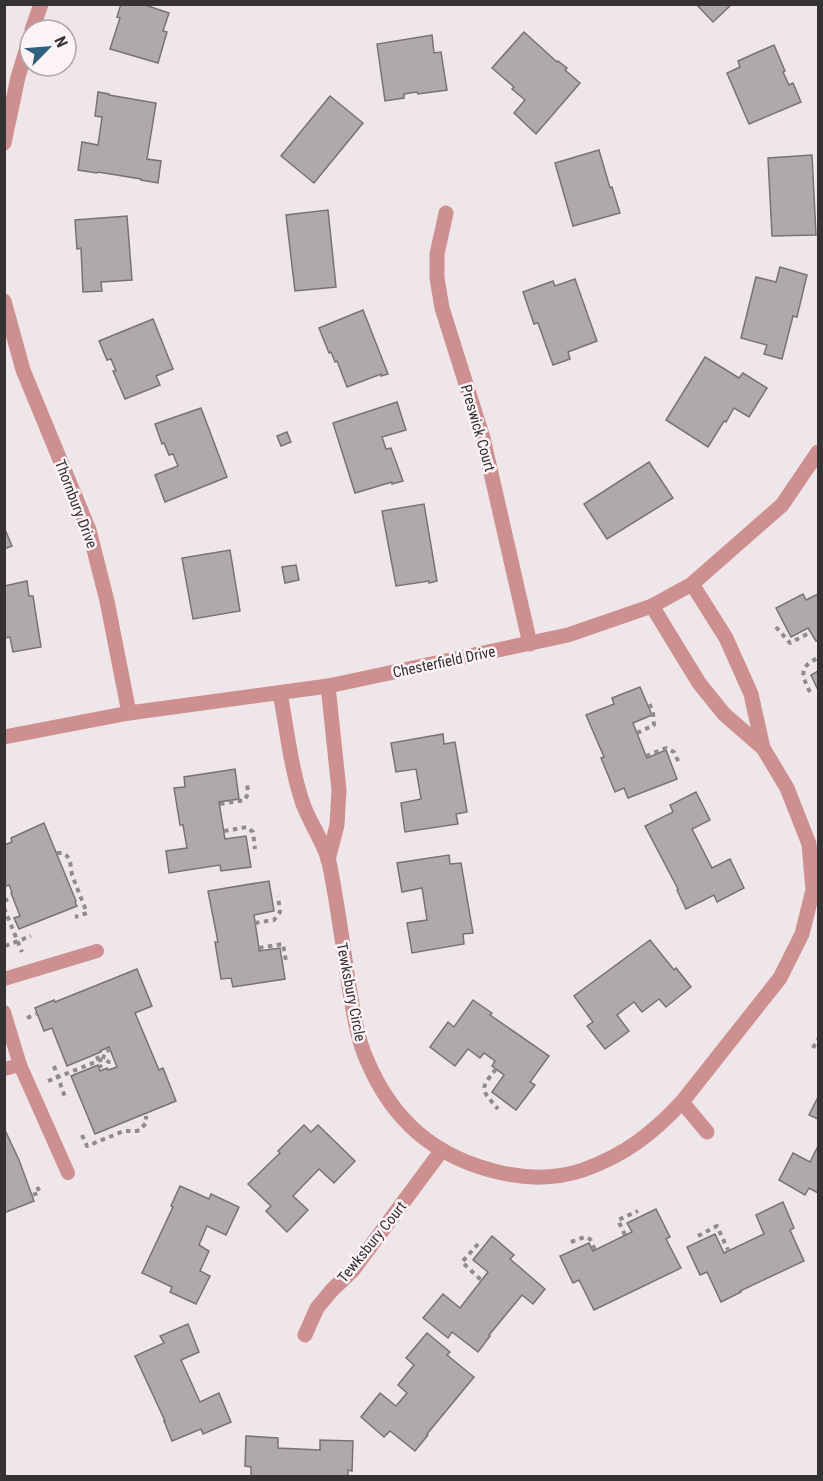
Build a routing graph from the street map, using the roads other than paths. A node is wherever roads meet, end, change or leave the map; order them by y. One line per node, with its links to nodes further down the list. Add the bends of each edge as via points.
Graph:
1 (18, 61): 2 (street)
2 (11, 75): 3 (street)
3 (4, 143)
4 (446, 213): 9 (street, Preswick Court, via 437,254 442,308 483,438)
5 (4, 301): 12 (street, Thornbury Drive, via 23,370 89,530)
6 (819, 452): 7 (street, Chesterfield Drive, via 782,505)
7 (692, 584): 8 (street, Chesterfield Drive); 14 (street, Tewksbury Circle, via 726,638 751,694)
8 (652, 606): 9 (street, Chesterfield Drive); 14 (street, Tewksbury Circle, via 699,682 724,714)
9 (530, 644): 10 (street, Chesterfield Drive)
10 (328, 686): 11 (street, Chesterfield Drive); 15 (street, Tewksbury Circle, via 339,790 337,825)
11 (280, 693): 12 (street, Chesterfield Drive); 15 (street, Tewksbury Circle, via 300,795)
12 (129, 713): 13 (street, Chesterfield Drive)
13 (4, 737)
14 (763, 748): 21 (street, Tewksbury Circle, via 787,788 809,844 813,890 802,934 780,978)
15 (328, 860): 23 (street, Tewksbury Circle, via 363,1052 397,1113)
16 (97, 951): 17 (lane)
17 (4, 979)
18 (4, 1012): 19 (lane)
19 (20, 1065): 20 (lane); 24 (lane)
20 (4, 1069)
21 (682, 1102): 22 (street); 23 (street, Tewksbury Circle, via 635,1145 567,1174 516,1176 476,1166)
22 (707, 1132)
23 (442, 1150): 25 (street, Tewksbury Court, via 353,1270 317,1308)
24 (68, 1173)
25 (305, 1335)

